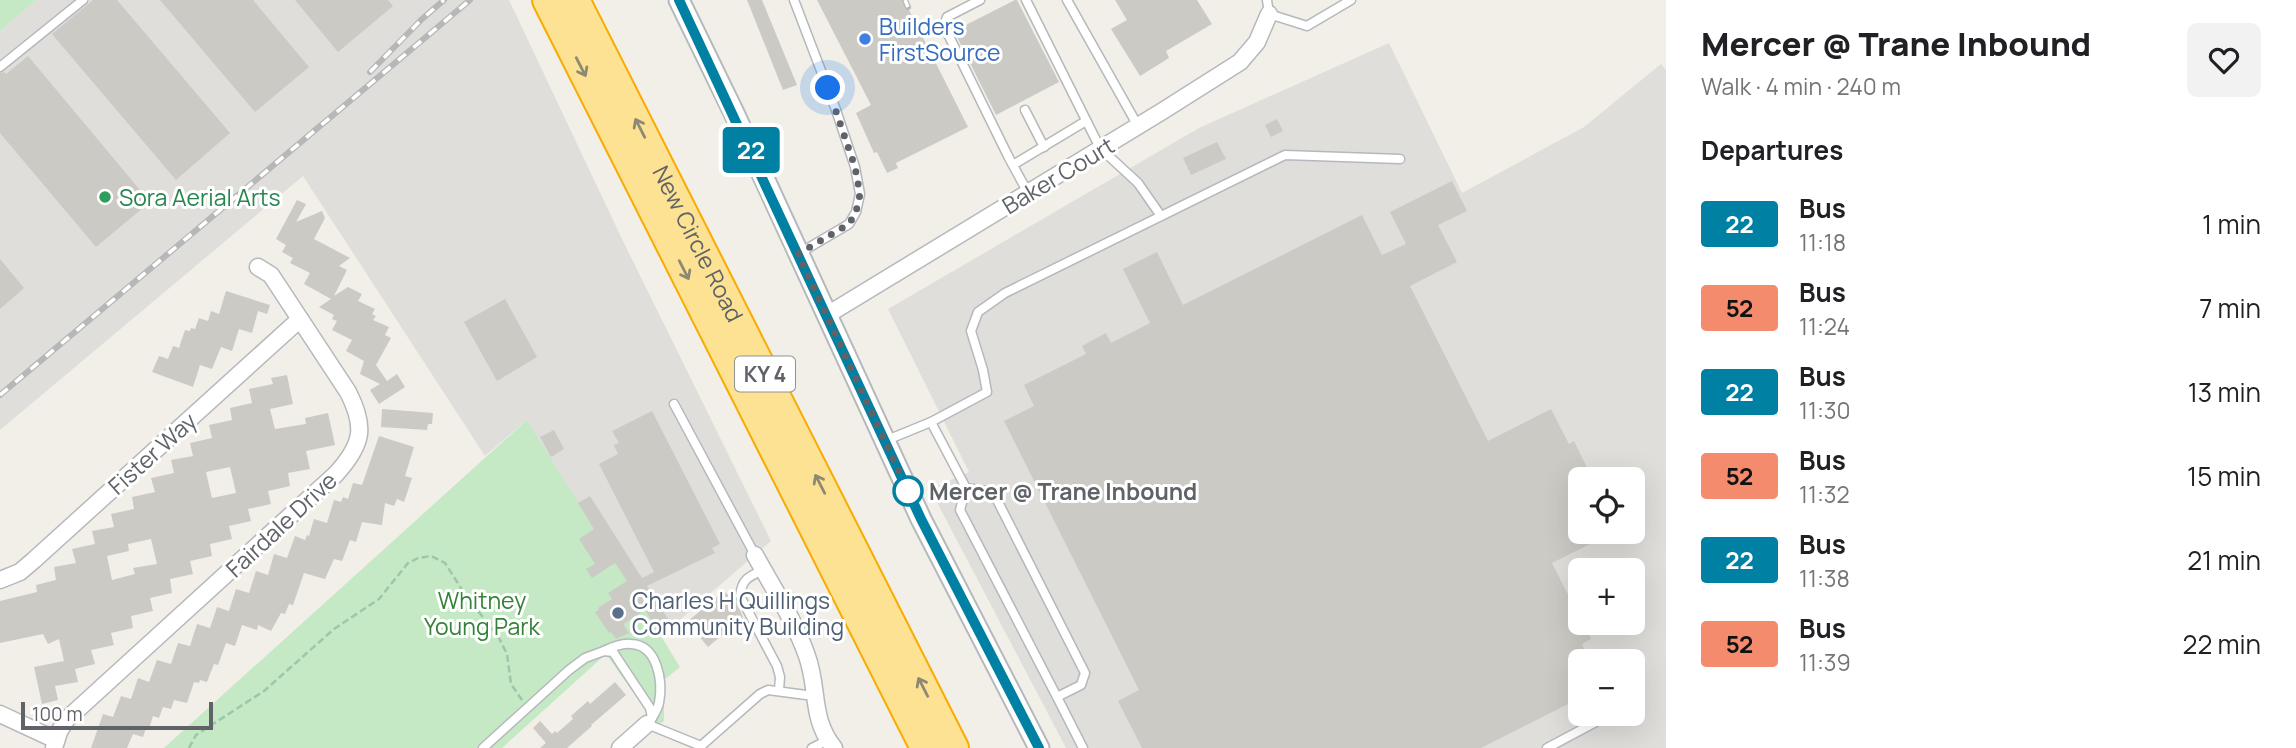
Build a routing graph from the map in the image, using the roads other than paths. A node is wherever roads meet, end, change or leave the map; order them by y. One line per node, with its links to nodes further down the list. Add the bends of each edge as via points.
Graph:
1 (83, 0): 10 (lane)
2 (679, 0): 20 (street)
3 (794, 0): 20 (lane, via 855,167 860,194 849,224)
4 (980, 0): 17 (lane, via 944,23)
5 (1026, 0): 12 (lane)
6 (1067, 0): 13 (lane)
7 (1350, 0): 9 (lane, via 1307,26)
8 (558, 2): 42 (highway, New Circle Road / KY 4, one-way to 42); 43 (highway, New Circle Road / KY 4, one-way to 8)
9 (1268, 7): 13 (street, Baker Court, via 1257,42 1240,62)
10 (0, 67)
11 (1025, 110): 14 (lane)
12 (1087, 121): 14 (lane); 15 (lane)
13 (1138, 126): 15 (street, Baker Court)
14 (1044, 147): 17 (lane)
15 (1100, 148): 18 (street, Baker Court); 19 (lane, via 1138,183)
16 (1400, 159): 19 (lane, via 1285,155)
17 (1013, 165): 18 (lane)
18 (1028, 193): 22 (street, Baker Court)
19 (1161, 216): 25 (lane, via 1005,293 978,312 971,331 987,392)
20 (798, 254): 22 (street)
21 (258, 267): 23 (street, Fairdale Drive, via 271,275)
22 (827, 315): 26 (street)
23 (300, 319): 29 (street, Fister Way, via 34,560); 37 (street, Fairdale Drive, via 356,408 360,436 351,458 90,696 66,720)
24 (674, 404): 28 (lane)
25 (931, 422): 26 (lane); 27 (lane)
26 (885, 440): 44 (street)
27 (966, 488): 33 (lane, via 960,510); 33 (lane, via 993,492 1085,673 1081,685)
28 (759, 562): 31 (lane, via 742,584 740,596 777,666); 32 (street, via 803,645)
29 (0, 580)
30 (604, 651): 35 (lane, via 613,652 650,708); 35 (lane, via 631,643 645,648 658,667 659,706); 39 (lane, via 569,670)
31 (779, 691): 32 (lane); 35 (lane, via 760,694 701,746)
32 (814, 696): 38 (street, via 822,731)
33 (1057, 697): 45 (lane)
34 (0, 714): 37 (street)
35 (649, 721): 40 (street)
36 (1588, 726): 46 (lane)
37 (55, 744)
38 (831, 744): 41 (lane)
39 (483, 748)
40 (620, 748)
41 (812, 748)
42 (925, 748)
43 (954, 748)
44 (1038, 748)
45 (1083, 748)
46 (1547, 748)

